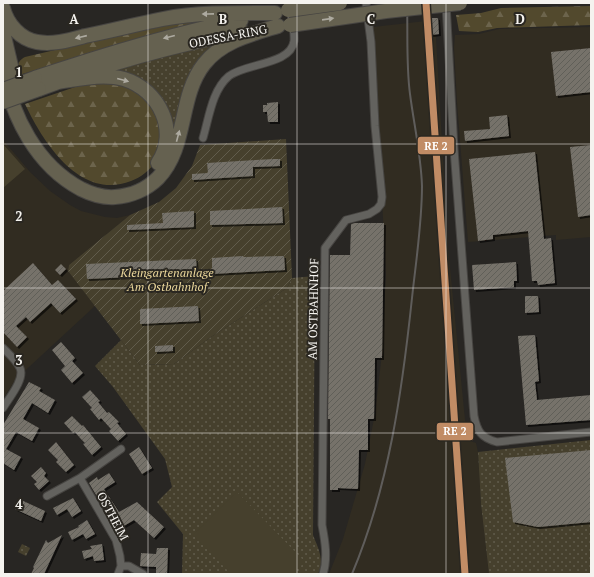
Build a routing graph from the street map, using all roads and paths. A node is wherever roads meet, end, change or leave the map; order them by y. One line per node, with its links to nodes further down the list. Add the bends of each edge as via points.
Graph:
1 (340, 3): 6 (highway, ODESSA-RING, bridge)
2 (366, 3): 23 (street, AM OSTBAHNHOF, via 382,196 381,204 370,214 346,220 325,248)
3 (446, 3): 16 (street, via 476,427 488,440 497,442)
4 (460, 3): 6 (highway, ODESSA-RING, one-way to 4, bridge, via 386,11)
5 (3, 8): 6 (highway, one-way to 5, via 187,16 44,43 29,40 15,31)
6 (284, 15): 8 (highway, one-way to 6, via 15,111 29,139 50,166 62,178 88,192 109,198 122,197 143,190 165,169 176,146 192,86 212,55); 9 (highway, ODESSA-RING, via 212,38 100,67); 10 (highway, ODESSA-RING, one-way to 10, via 206,27 145,43); 13 (street, via 294,40 292,47 277,60 239,70 225,80 215,98)
7 (3, 32): 9 (highway, one-way to 7, via 84,78 124,79 146,90 163,112 167,137 165,150 148,175 125,187 100,188 80,179 55,161 37,136 22,107)
8 (3, 69)
9 (57, 82): 10 (highway, ODESSA-RING)
10 (37, 83): 11 (highway, ODESSA-RING, bridge); 12 (highway, ODESSA-RING, bridge)
11 (3, 90)
12 (3, 102)
13 (203, 138)
14 (3, 348): 15 (street, via 19,367 21,377)
15 (3, 408)
16 (591, 432)
17 (121, 450): 18 (street)
18 (80, 478): 19 (street); 20 (street, OSTHEIM, via 116,540)
19 (47, 496)
20 (121, 566): 21 (street, OSTHEIM); 22 (street, via 129,566)
21 (118, 574)
22 (143, 574)
23 (323, 574)

